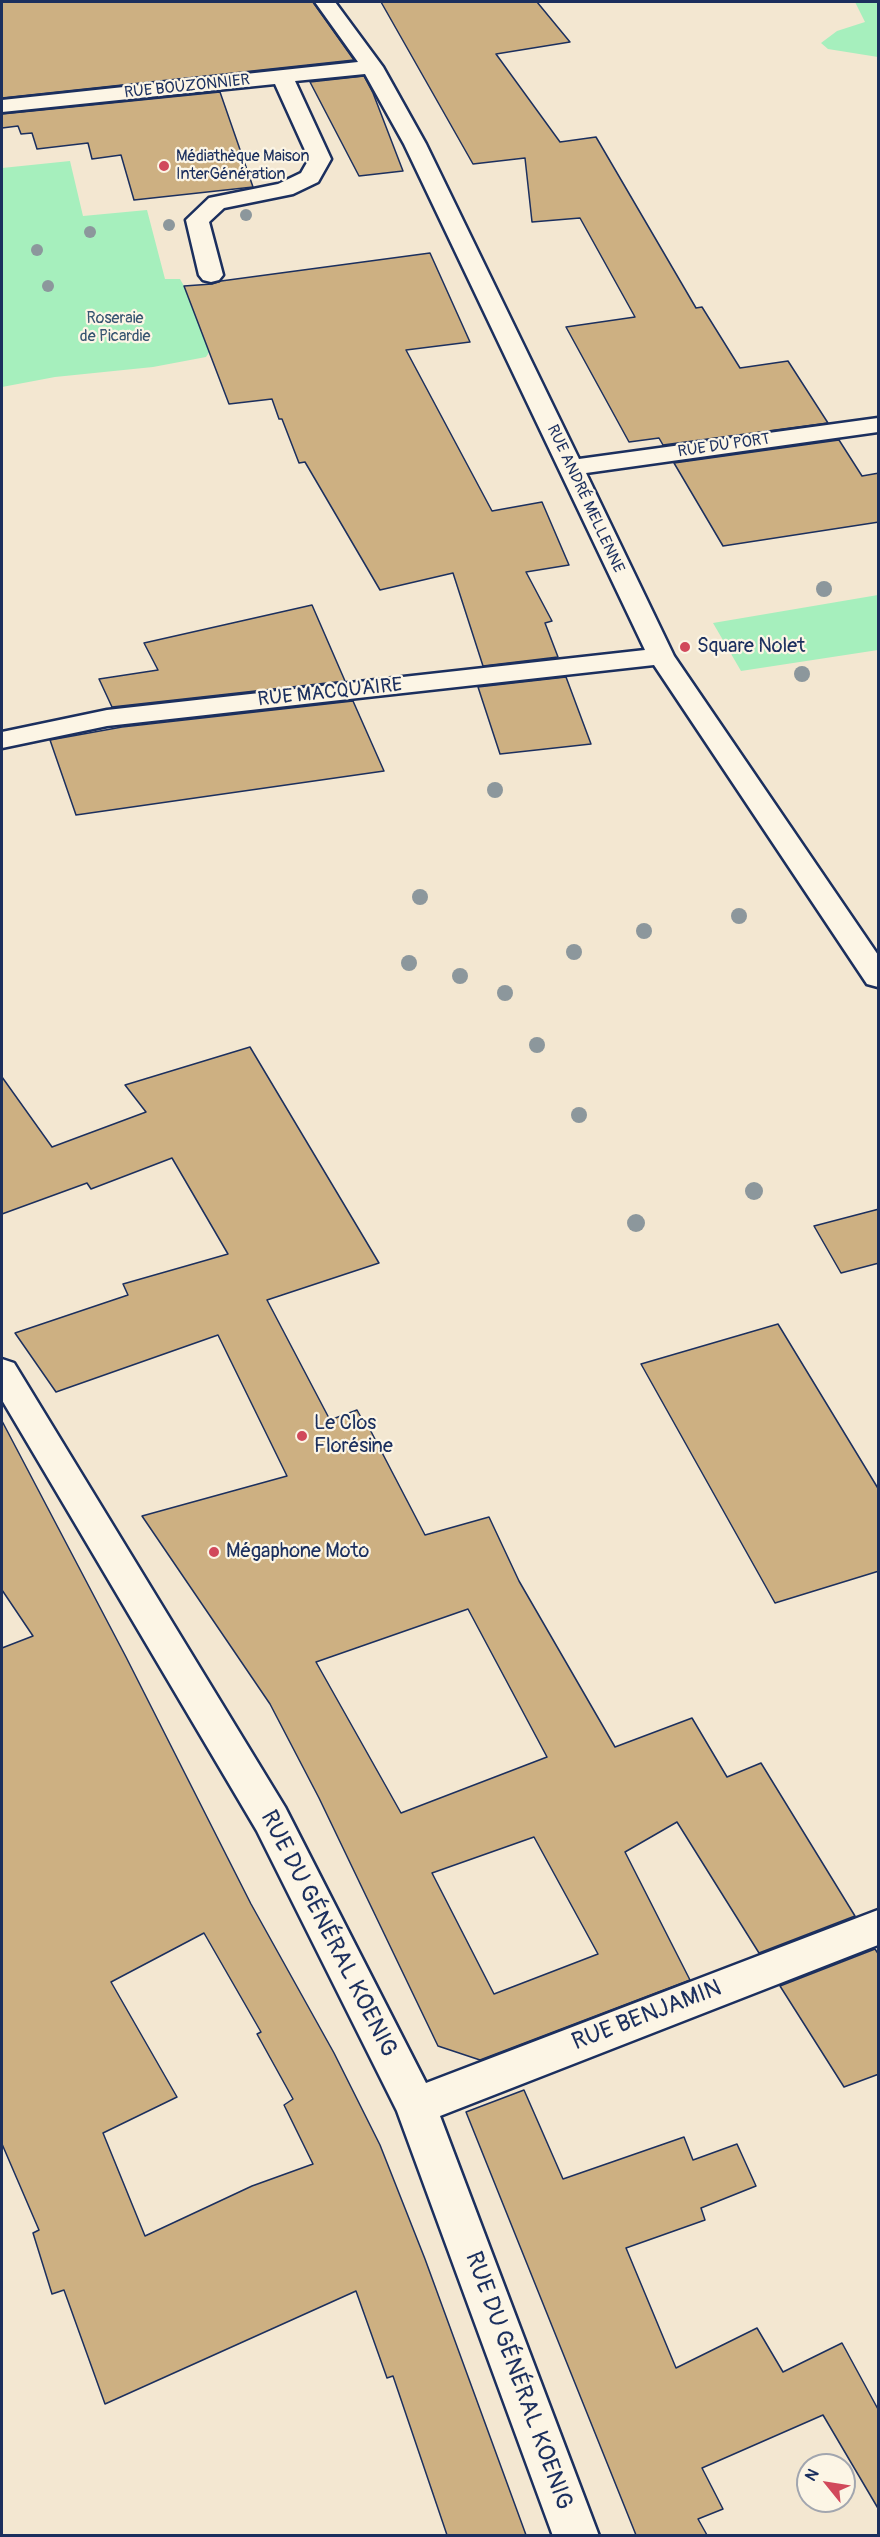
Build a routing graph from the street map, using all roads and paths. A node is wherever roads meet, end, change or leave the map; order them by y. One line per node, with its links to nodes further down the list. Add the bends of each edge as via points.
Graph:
1 (325, 2): 2 (street, RUE ANDRÉ MELLENNE)
2 (372, 67): 3 (street, RUE BOUZONNIER); 7 (street, RUE ANDRÉ MELLENNE, via 415,144)
3 (282, 76): 4 (street, RUE BOUZONNIER); 5 (street, via 320,159 310,177 285,189 217,203 196,220)
4 (2, 106)
5 (211, 274)
6 (879, 425): 7 (street, RUE DU PORT)
7 (570, 468): 8 (street, RUE ANDRÉ MELLENNE)
8 (661, 656): 9 (street, RUE MACQUAIRE, via 107,718); 10 (street, RUE ANDRÉ MELLENNE)
9 (2, 740)
10 (879, 977)
11 (2, 1372): 13 (street, RUE DU GÉNÉRAL KOENIG, via 271,1819)
12 (879, 1928): 13 (street, RUE BENJAMIN)
13 (416, 2106): 14 (street, RUE DU GÉNÉRAL KOENIG)
14 (576, 2535)

